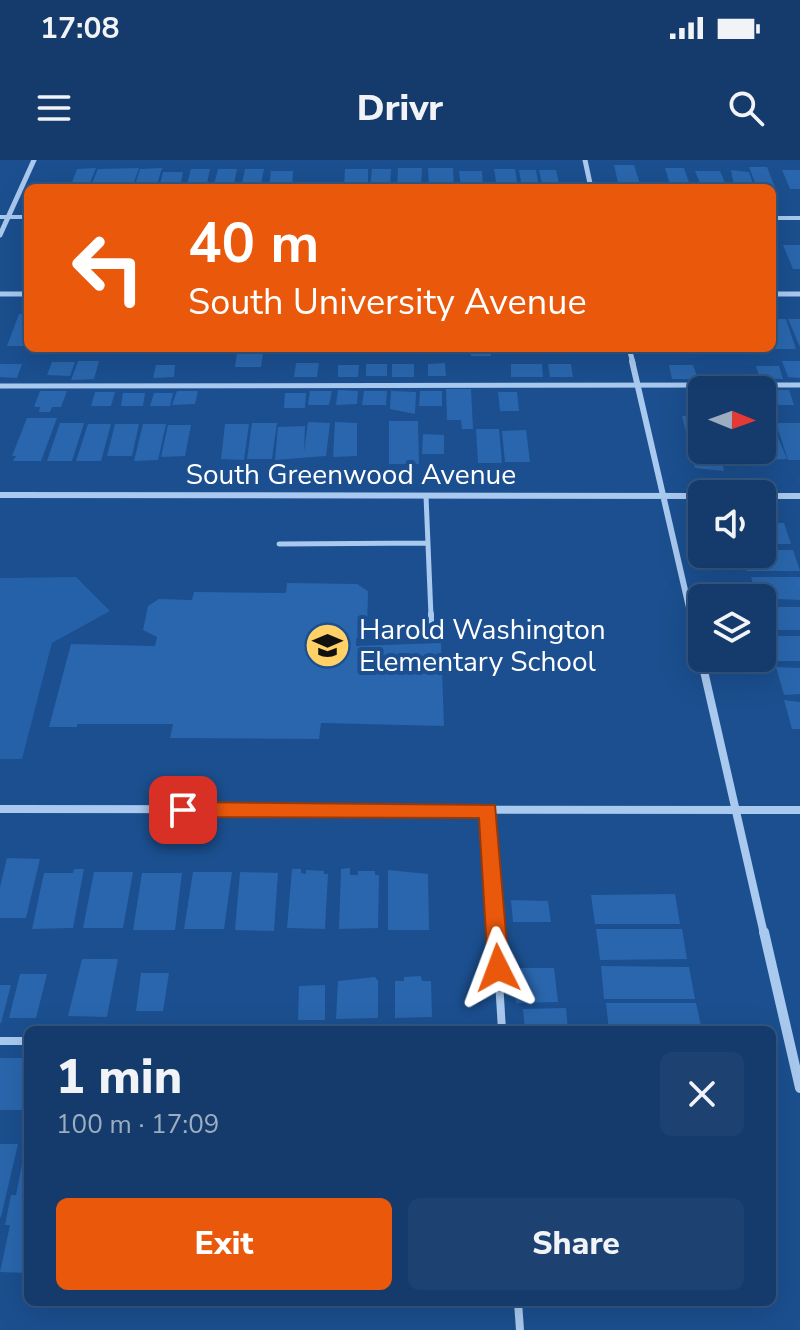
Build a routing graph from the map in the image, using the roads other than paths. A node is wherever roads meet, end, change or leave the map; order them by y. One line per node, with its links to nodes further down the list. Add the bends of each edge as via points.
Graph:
1 (34, 160): 5 (street)
2 (585, 160): 3 (street)
3 (590, 184)
4 (0, 217): 5 (lane)
5 (8, 217): 6 (lane); 9 (street)
6 (24, 217)
7 (776, 218): 8 (lane)
8 (800, 218)
9 (0, 235)
10 (0, 294): 11 (street)
11 (24, 294)
12 (776, 294): 13 (street)
13 (800, 294)
14 (630, 352): 15 (street)
15 (637, 385): 16 (lane); 17 (lane); 20 (street)
16 (800, 385)
17 (0, 386)
18 (0, 495): 19 (street, South Greenwood Avenue)
19 (426, 496): 20 (street, South Greenwood Avenue); 24 (lane)
20 (663, 496): 21 (street, South Greenwood Avenue); 29 (street)
21 (688, 496)
22 (776, 496): 23 (street)
23 (800, 496)
24 (428, 543): 25 (lane); 26 (lane)
25 (279, 544)
26 (431, 621)
27 (0, 809): 28 (street)
28 (488, 810): 29 (street); 31 (lane)
29 (735, 810): 30 (street); 34 (street)
30 (800, 810)
31 (502, 1026)
32 (0, 1041): 33 (lane)
33 (24, 1041)
34 (800, 1088)
35 (518, 1306): 36 (lane)
36 (520, 1330)

